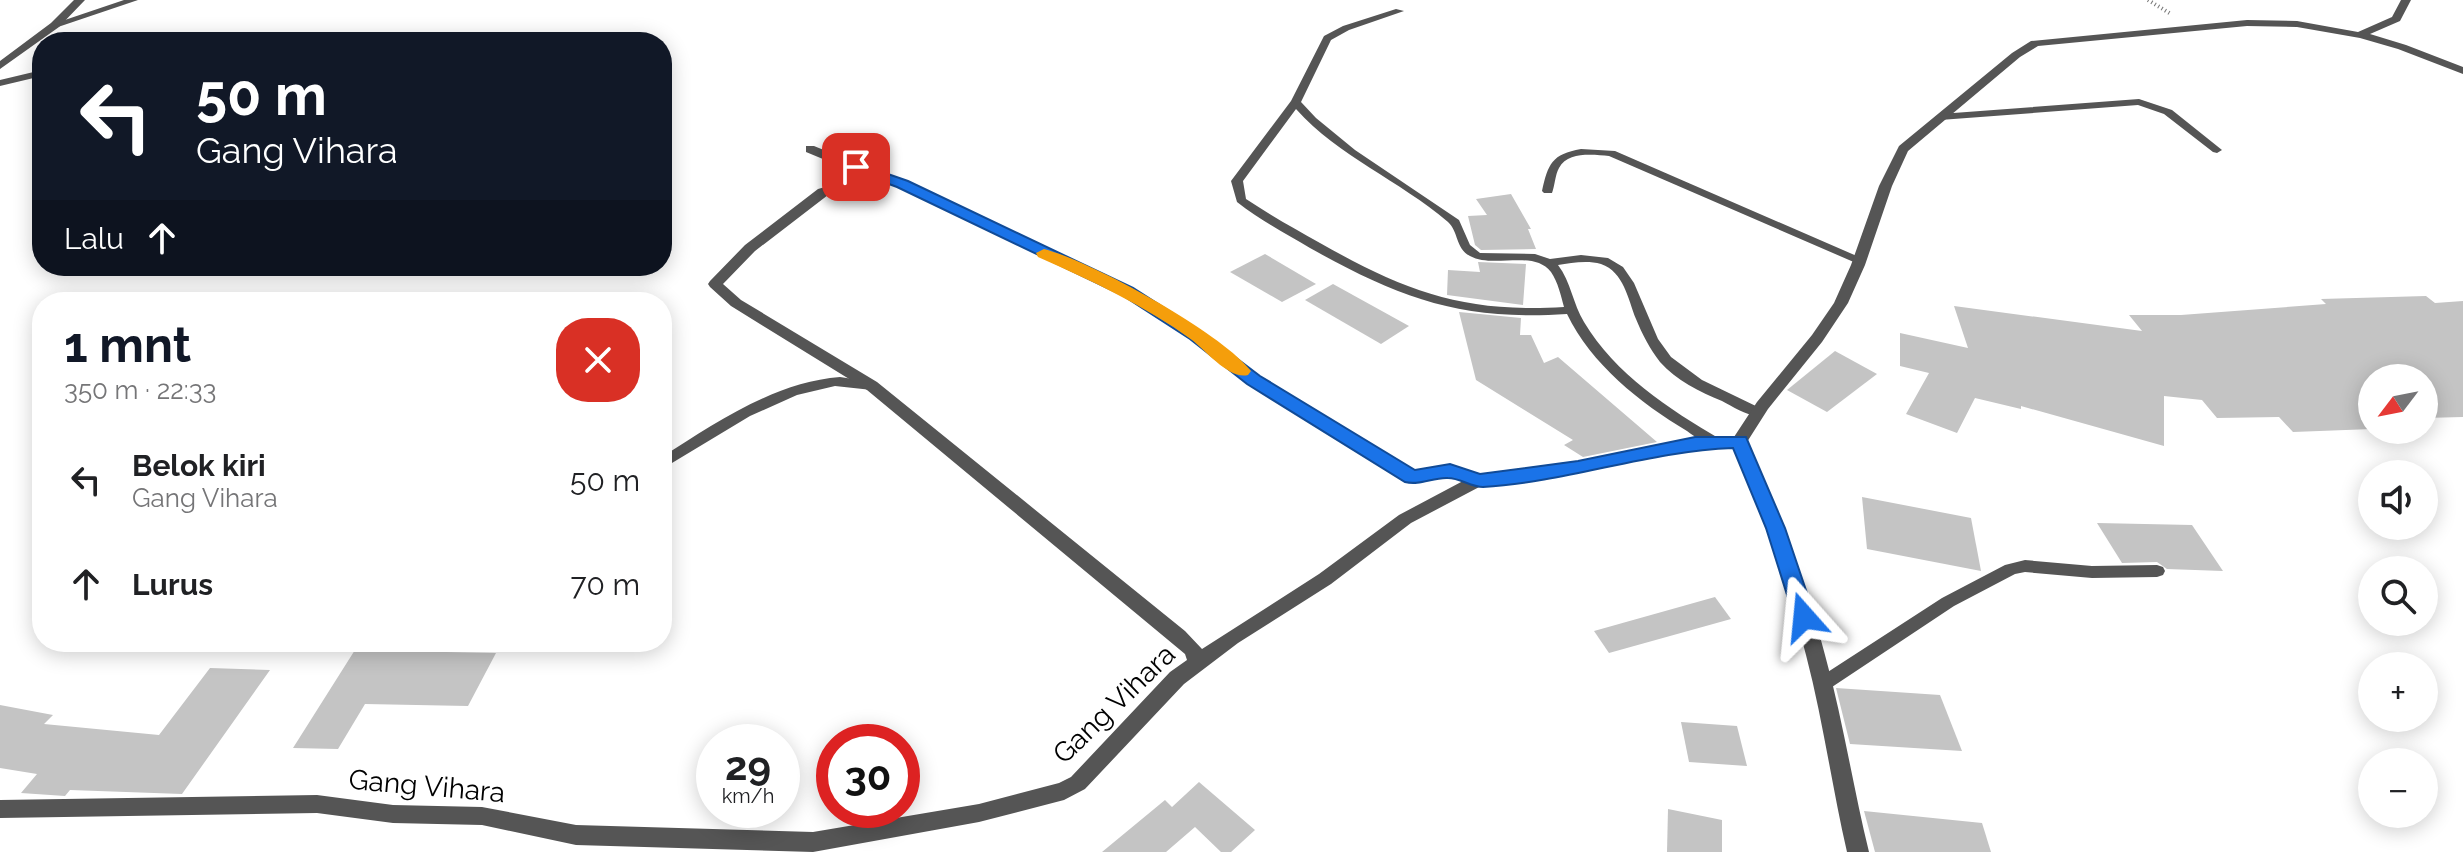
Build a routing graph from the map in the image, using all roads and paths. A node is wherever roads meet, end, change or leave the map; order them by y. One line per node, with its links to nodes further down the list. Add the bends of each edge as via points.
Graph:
1 (80, 0): 5 (street)
2 (133, 0): 5 (lane)
3 (2406, 0): 7 (street, via 2396,19)
4 (1399, 11): 13 (lane, via 1330,35)
5 (55, 25): 6 (street)
6 (46, 32)
7 (2359, 35): 10 (street); 14 (street, via 2297,24 2247,23 2043,41 2023,50)
8 (32, 42): 9 (street)
9 (0, 66)
10 (2463, 71)
11 (32, 75): 12 (lane)
12 (0, 83)
13 (1296, 102): 20 (lane, via 1324,130 1455,222 1472,253); 21 (lane, via 1237,181 1241,200 1321,250 1412,295 1488,312)
14 (1940, 117): 16 (lane, via 2139,102 2168,112); 19 (street, via 1903,149)
15 (810, 149): 17 (street)
16 (2217, 150)
17 (876, 176): 22 (street, via 823,192 750,248 715,284 736,303); 27 (street, via 903,184 1127,292 1254,380 1412,477 1450,471)
18 (1548, 191): 19 (lane, via 1561,160 1591,151 1611,153)
19 (1860, 260): 23 (street, via 1841,303)
20 (1547, 263): 21 (lane, via 1557,273); 23 (lane, via 1577,256 1620,271 1635,291 1645,329 1669,362 1709,390)
21 (1570, 310): 24 (lane, via 1606,362 1637,392)
22 (872, 386): 26 (lane, via 836,382 798,390 712,431); 29 (street, via 1178,636)
23 (1757, 412): 25 (street)
24 (1715, 442): 25 (street, Gang Vihara); 27 (street, Gang Vihara)
25 (1739, 442): 30 (street, via 1775,528)
26 (672, 457)
27 (1479, 480): 29 (street, Gang Vihara, via 1405,519 1325,579)
28 (2157, 571): 30 (lane, via 2011,569 1948,602)
29 (1197, 662): 31 (street, Gang Vihara, via 1150,704 1094,769 1064,791 847,838 622,838 576,835 482,816 393,814 317,804)
30 (1823, 684): 32 (street)
31 (0, 809)
32 (1858, 852)

